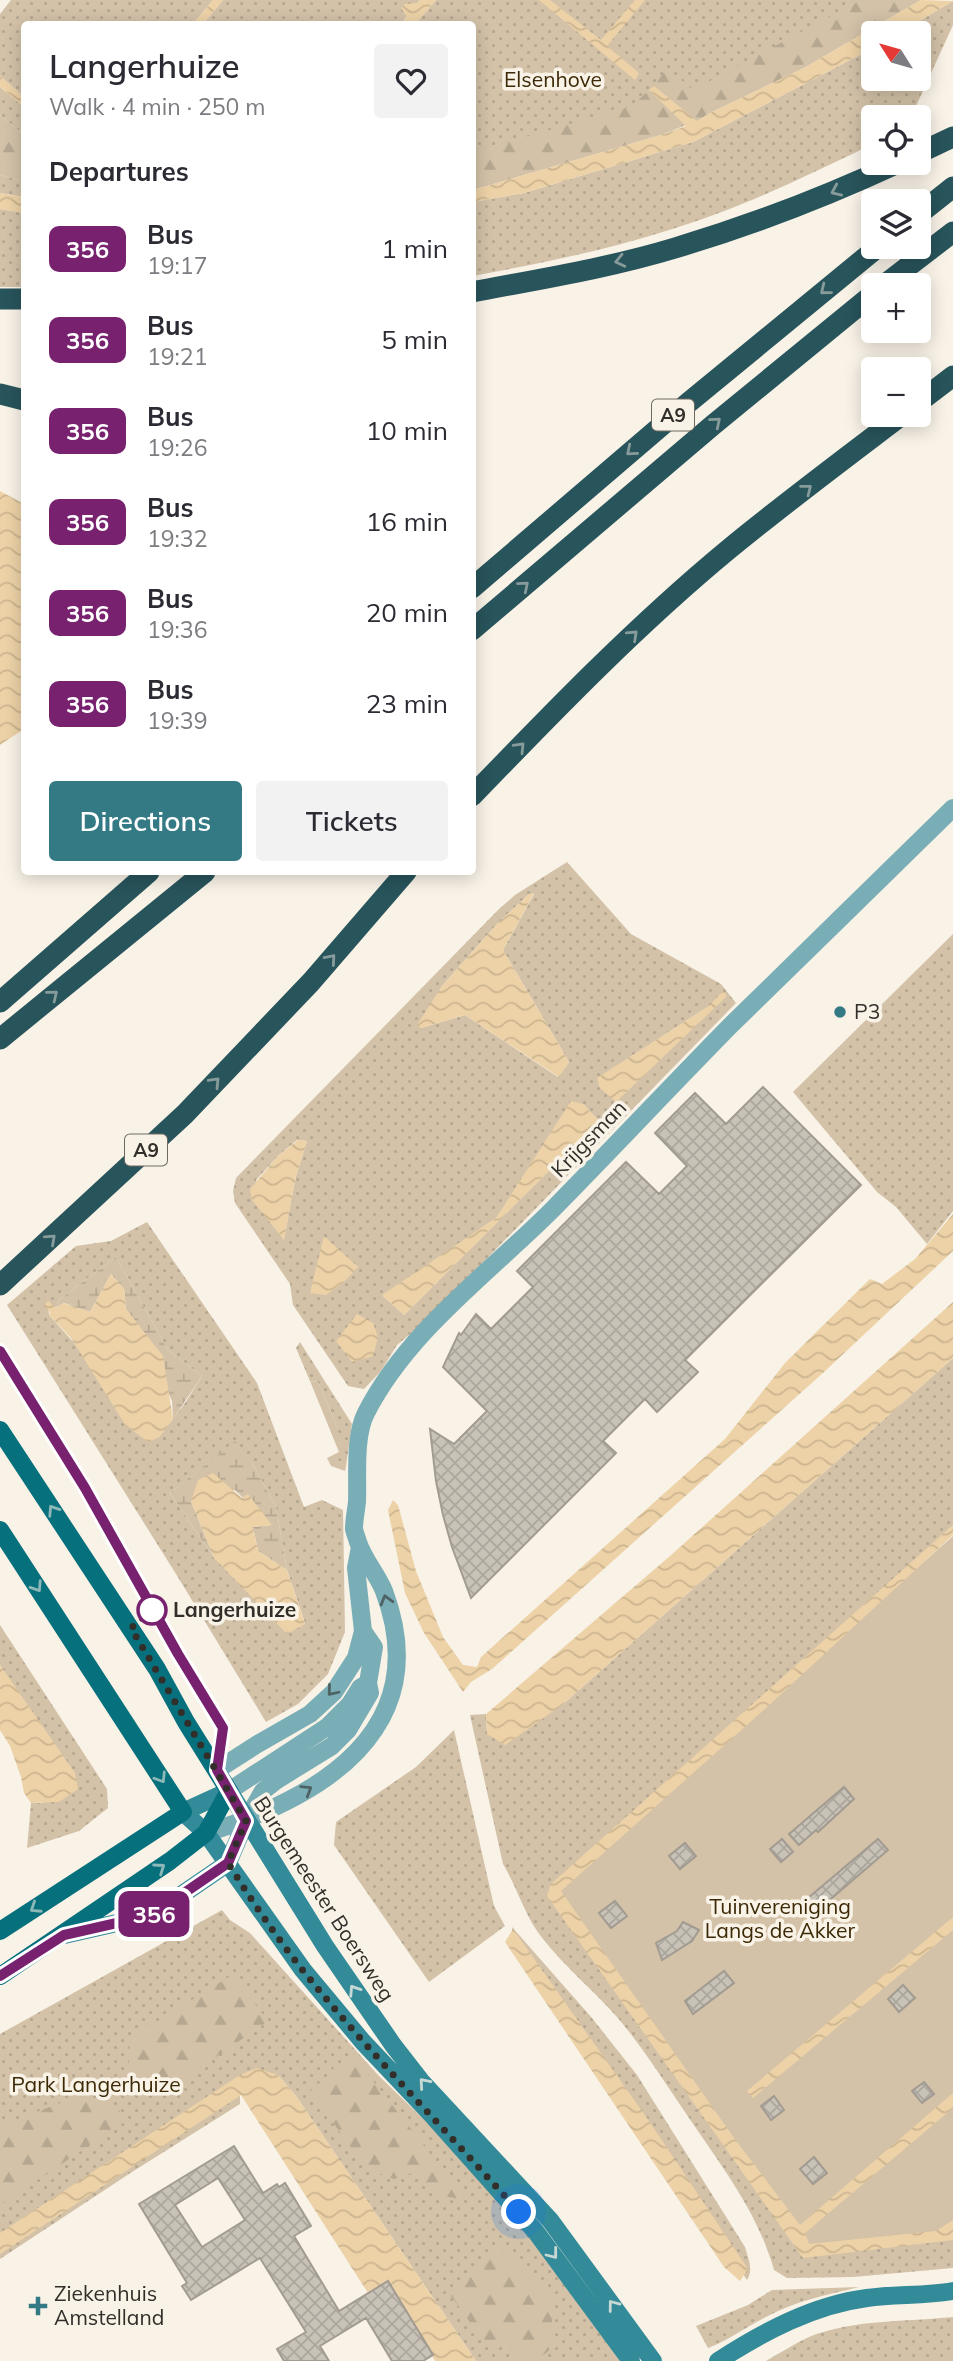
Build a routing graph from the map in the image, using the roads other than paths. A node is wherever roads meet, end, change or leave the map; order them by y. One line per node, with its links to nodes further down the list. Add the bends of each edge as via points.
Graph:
1 (953, 137): 2 (highway)
2 (931, 147)
3 (871, 175): 9 (highway, one-way to 9, via 787,212 673,249)
4 (953, 187): 5 (highway)
5 (931, 204)
6 (953, 232): 8 (highway)
7 (863, 259): 18 (highway, A9, one-way to 18)
8 (900, 273)
9 (476, 291)
10 (0, 299): 11 (highway)
11 (21, 299)
12 (861, 304): 19 (highway, A9, one-way to 12)
13 (953, 376): 14 (highway)
14 (931, 393)
15 (0, 394): 16 (highway)
16 (21, 399)
17 (887, 427): 20 (highway, one-way to 17, via 653,615 729,549)
18 (476, 585)
19 (476, 627)
20 (476, 792)
21 (953, 808): 32 (street, Krijgsman, via 729,1027 549,1213 450,1306 386,1377 363,1418 354,1530)
22 (132, 875): 26 (highway)
23 (146, 875): 26 (highway)
24 (201, 875): 28 (highway, one-way to 24)
25 (403, 875): 29 (highway, A9, one-way to 25, via 185,1114 311,982)
26 (120, 897): 27 (highway)
27 (0, 1002)
28 (0, 1039)
29 (0, 1285)
30 (0, 1430): 35 (main road, Burgemeester Boersweg, one-way to 30, via 157,1669)
31 (0, 1530): 37 (main road, one-way to 37)
32 (360, 1547): 33 (street, Krijgsman, via 356,1569); 38 (street, Krijgsman, one-way to 32, via 343,1766 362,1748 387,1707 395,1679 396,1640 384,1591)
33 (363, 1631): 34 (street, Krijgsman, via 374,1647); 35 (street, Krijgsman, one-way to 35, via 356,1658 334,1692 310,1714)
34 (368, 1683): 36 (street, via 327,1727); 38 (street, Krijgsman, via 370,1693 348,1730 332,1746 263,1791)
35 (217, 1770): 36 (main road, Burgemeester Boersweg)
36 (229, 1791): 37 (street); 38 (street, Burgemeester Boersweg); 39 (main road)
37 (183, 1812): 39 (street); 41 (main road, one-way to 41)
38 (246, 1821): 39 (street); 40 (street); 46 (street, Burgemeester Boersweg, one-way to 38, via 550,2220 393,2045)
39 (206, 1833): 40 (street); 42 (main road, one-way to 39)
40 (228, 1863): 42 (street, via 152,1915); 45 (street, one-way to 45, via 303,1970 536,2232)
41 (0, 1931)
42 (64, 1935): 43 (main road)
43 (0, 1976)
44 (953, 2291): 47 (street, via 867,2298 821,2308)
45 (631, 2361)
46 (653, 2361)
47 (718, 2361)

